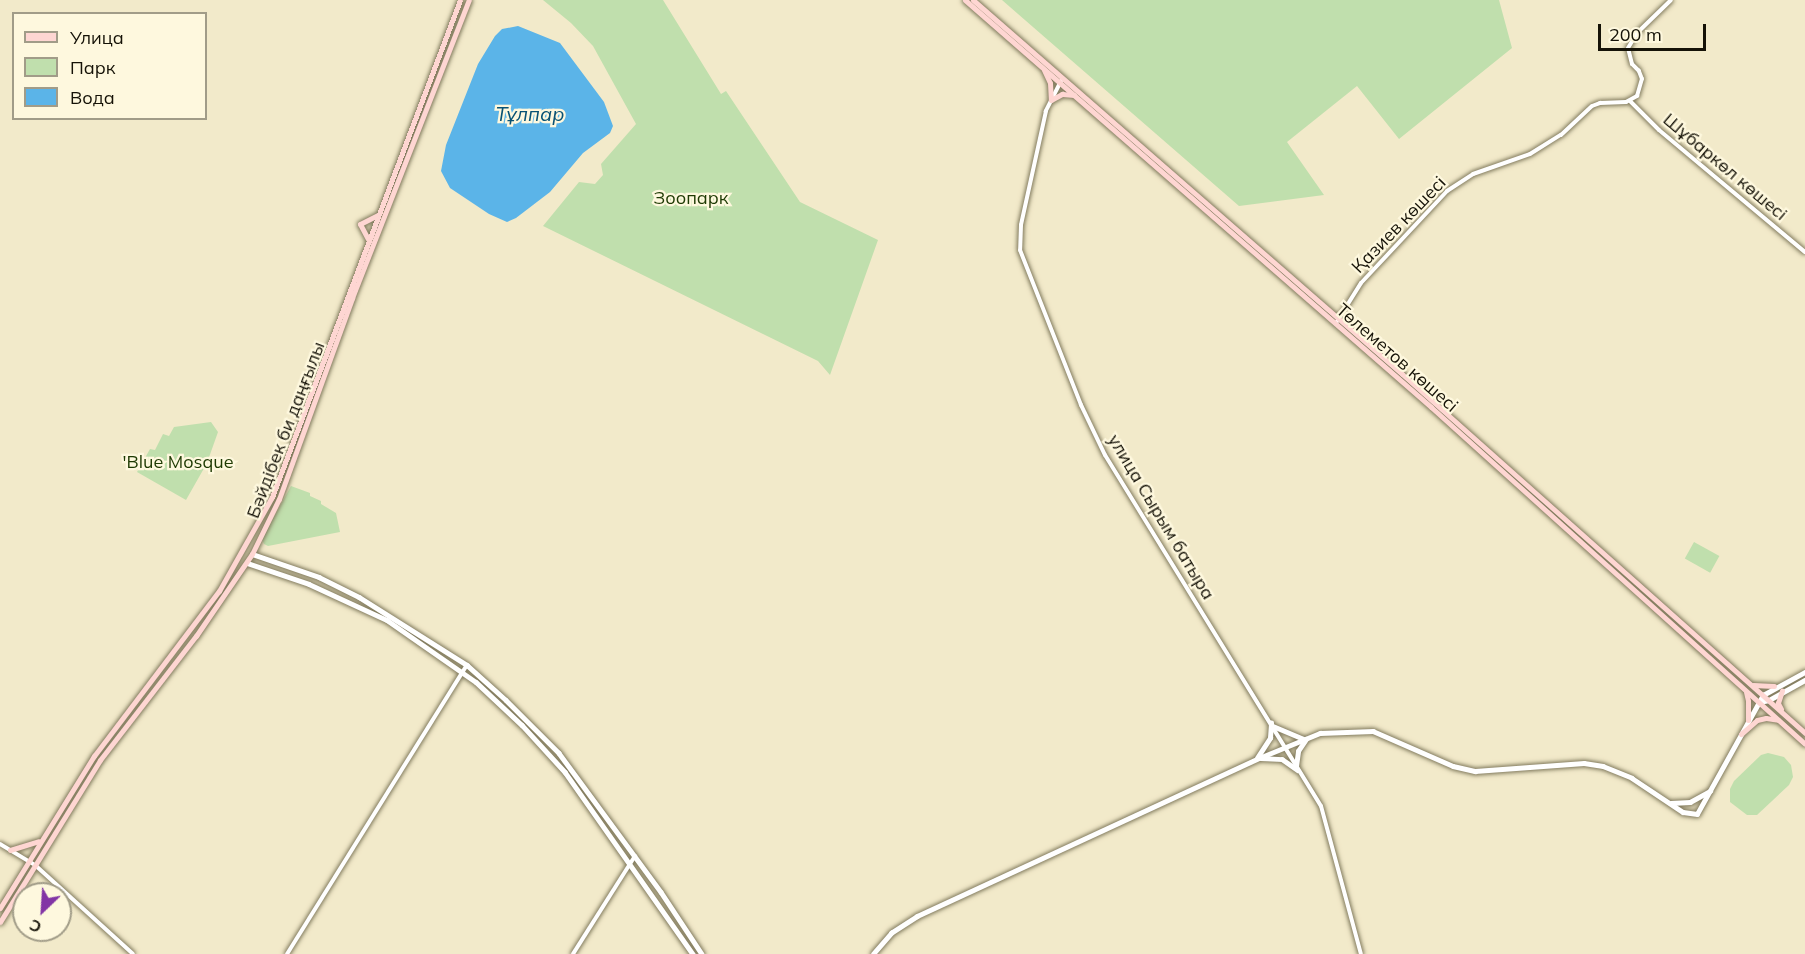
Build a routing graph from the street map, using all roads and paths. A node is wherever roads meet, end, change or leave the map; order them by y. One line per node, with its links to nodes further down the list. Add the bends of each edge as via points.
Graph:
1 (460, 0): 11 (main road, Бәйдібек би даңғылы)
2 (469, 0): 11 (main road, Бәйдібек би даңғылы)
3 (965, 0): 6 (main road, Төлеметов көшесі)
4 (973, 0): 7 (main road, Төлеметов көшесі)
5 (1671, 0): 10 (street, via 1628,48 1642,79 1641,88)
6 (1043, 68): 7 (main road, Төлеметов көшесі); 9 (main road, via 1050,83)
7 (1061, 80): 8 (main road, Төлеметов көшесі); 9 (street, улица Сырым батыра); 15 (main road, Төлеметов көшесі)
8 (1074, 95): 9 (main road, via 1062,94); 15 (main road, Төлеметов көшесі)
9 (1051, 100): 36 (street, улица Сырым батыра, via 1021,225 1020,250 1081,405 1105,455)
10 (1630, 101): 14 (street, Шұбаркөл көшесі, via 1659,130); 16 (street, Қазиев көшесі, via 1592,106 1561,135 1530,154 1473,174 1447,191 1361,283)
11 (406, 152): 12 (main road, Бәйдібек би даңғылы); 17 (main road, Бәйдібек би даңғылы, via 279,499)
12 (378, 215): 13 (main road, Бәйдібек би даңғылы); 13 (main road, via 360,224)
13 (368, 239): 24 (main road, Бәйдібек би даңғылы, via 272,497 219,591)
14 (1805, 252)
15 (1283, 274): 16 (main road, Төлеметов көшесі)
16 (1337, 322): 19 (main road, Төлеметов көшесі)
17 (252, 554): 18 (main road, Бәйдібек би даңғылы); 20 (main road, via 319,577 359,597)
18 (247, 563): 21 (main road, via 309,584 387,620); 27 (main road, Бәйдібек би даңғылы, via 196,636)
19 (1613, 566): 25 (main road, Төлеметов көшесі); 28 (main road, Төлеметов көшесі)
20 (467, 665): 21 (street); 49 (main road, via 559,753)
21 (463, 671): 51 (main road, via 522,725 565,772); 56 (street)
22 (1805, 672): 26 (main road)
23 (1805, 680): 29 (main road)
24 (147, 684): 27 (main road); 46 (main road, Бәйдібек би даңғылы, via 94,756)
25 (1749, 684): 26 (main road); 30 (main road, Төлеметов көшесі)
26 (1774, 686): 30 (main road)
27 (152, 689): 52 (main road, Бәйдібек би даңғылы, via 100,760)
28 (1744, 689): 32 (main road, Төлеметов көшесі); 34 (main road)
29 (1782, 691): 31 (main road); 33 (main road, via 1778,703)
30 (1762, 695): 31 (main road, Төлеметов көшесі); 32 (main road)
31 (1769, 700): 32 (main road); 33 (main road, Төлеметов көшесі)
32 (1759, 702): 34 (main road); 35 (main road, Төлеметов көшесі)
33 (1781, 711): 37 (main road, Төлеметов көшесі)
34 (1748, 720): 38 (main road)
35 (1781, 722): 38 (main road, via 1761,718); 40 (main road, Төлеметов көшесі)
36 (1272, 725): 39 (main road); 41 (street, улица Сырым батыра); 42 (main road, via 1268,744)
37 (1805, 733)
38 (1741, 734): 44 (main road)
39 (1305, 738): 41 (main road); 43 (main road, via 1298,751); 45 (main road, via 1320,733 1372,731 1453,766 1475,771 1584,763 1603,766 1632,778)
40 (1805, 744)
41 (1285, 747): 42 (main road); 43 (street, улица Сырым батыра)
42 (1257, 759): 43 (main road, via 1282,759); 60 (main road, via 917,916 891,933)
43 (1297, 768): 61 (street, улица Сырым батыра, via 1321,806)
44 (1710, 791): 45 (main road, via 1689,802); 45 (main road, via 1697,814 1683,812)
45 (1668, 802)
46 (41, 840): 48 (main road); 50 (main road, Бәйдібек би даңғылы)
47 (0, 844): 48 (street)
48 (9, 850): 50 (street)
49 (635, 856): 51 (street); 59 (main road)
50 (28, 861): 52 (street); 53 (main road, Бәйдібек би даңғылы)
51 (630, 862): 57 (street); 58 (main road)
52 (35, 865): 54 (main road, Бәйдібек би даңғылы); 55 (street)
53 (0, 908)
54 (0, 922)
55 (133, 954)
56 (287, 954)
57 (573, 954)
58 (693, 954)
59 (702, 954)
60 (873, 954)
61 (1361, 954)

